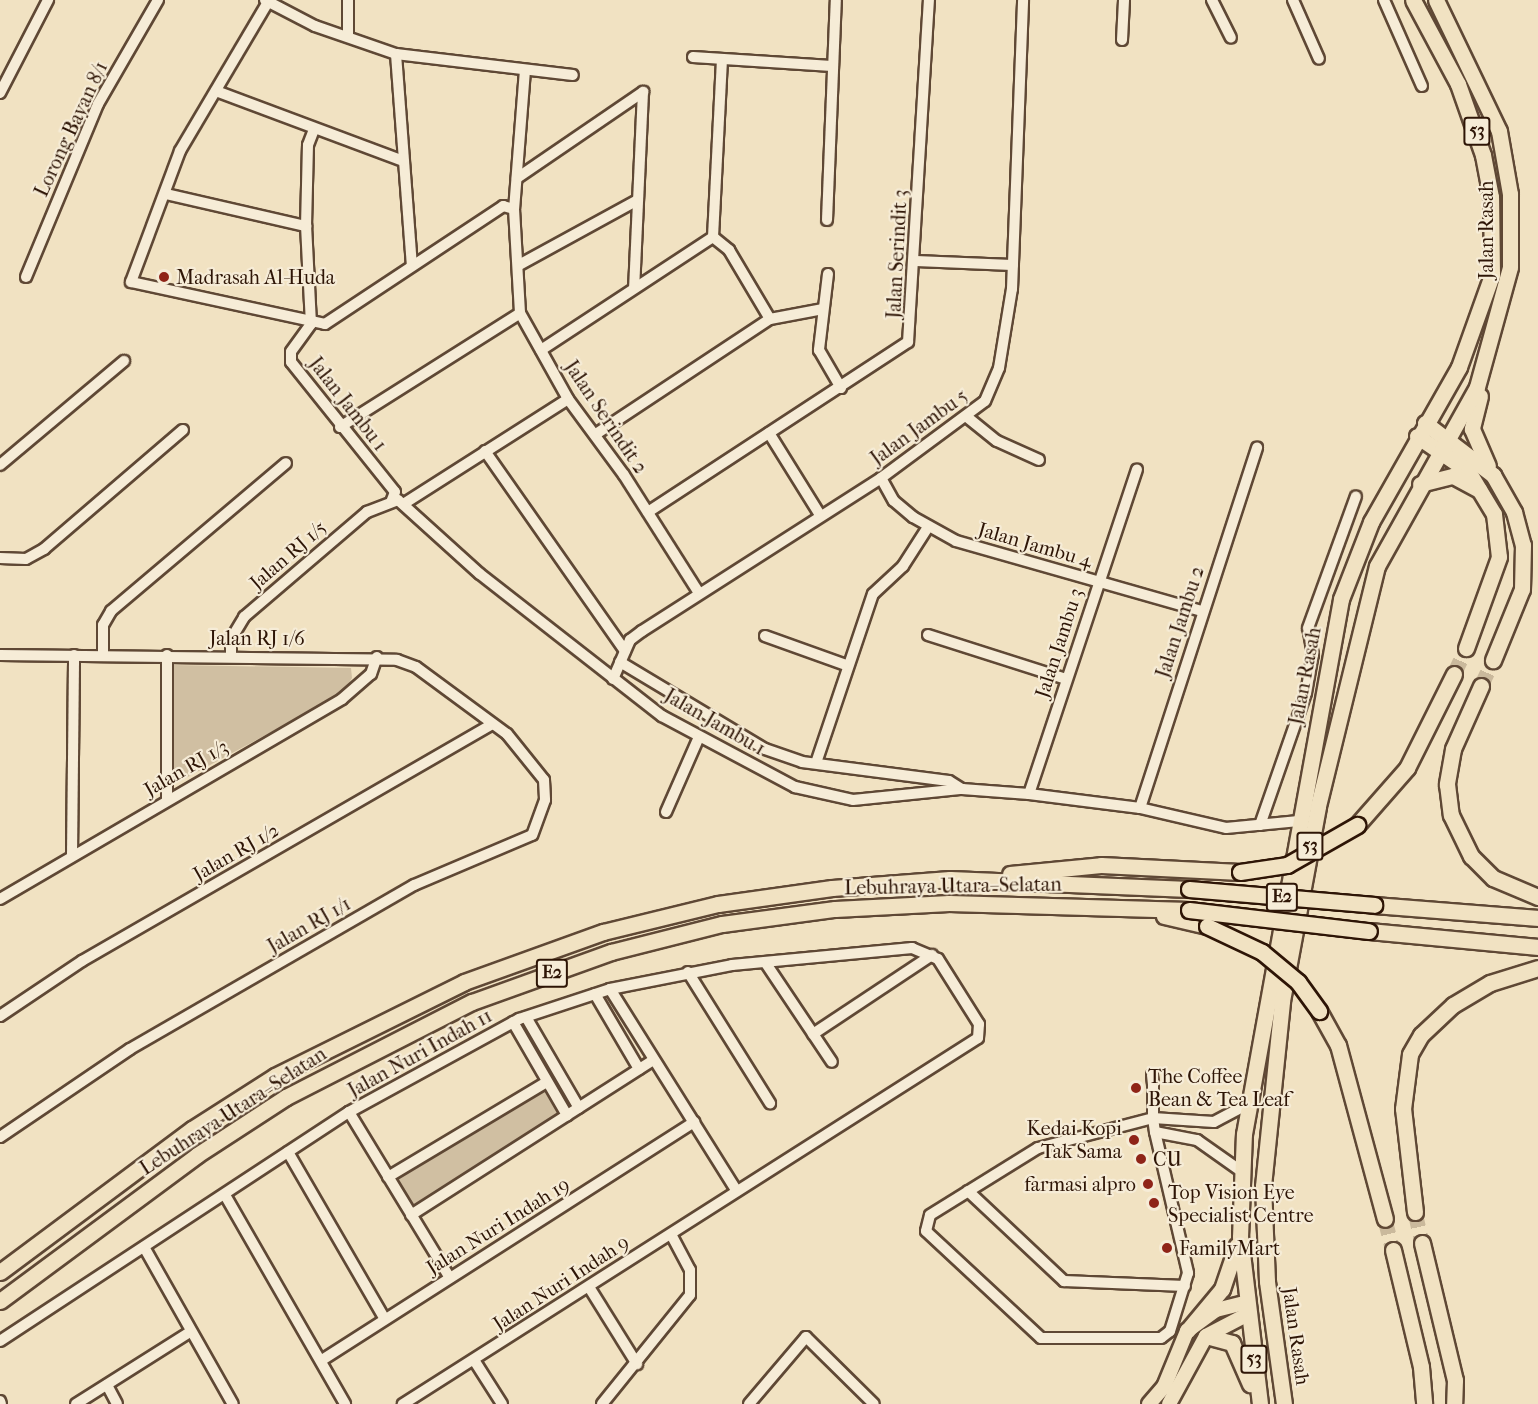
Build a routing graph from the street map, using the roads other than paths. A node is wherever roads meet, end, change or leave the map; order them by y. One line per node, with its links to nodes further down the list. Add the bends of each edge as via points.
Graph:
1 (48, 0): 26 (street)
2 (158, 0): 41 (street, Lorong Bayan 8/1, via 98,104)
3 (348, 0): 14 (street)
4 (836, 0): 21 (street)
5 (929, 0): 36 (street, Jalan Serindit 3)
6 (1023, 0): 39 (street, Jalan Jambu 5)
7 (1125, 0): 16 (street)
8 (1212, 0): 15 (street)
9 (1293, 0): 19 (street)
10 (1384, 0): 24 (street)
11 (1413, 0): 54 (highway, Jalan Rasah / 53, via 1474,122 1491,196 1495,248 1478,327)
12 (1436, 0): 45 (highway, Jalan Rasah / 53, via 1483,92 1506,160 1511,241)
13 (266, 1): 14 (street); 25 (street)
14 (348, 36): 17 (street)
15 (1231, 38)
16 (1122, 40)
17 (396, 54): 22 (street); 28 (street)
18 (693, 57): 20 (street)
19 (1319, 59)
20 (722, 60): 21 (street); 35 (street)
21 (832, 66): 33 (street)
22 (525, 70): 23 (street); 29 (street, Jalan Serindit 2)
23 (573, 75)
24 (1422, 86)
25 (216, 91): 27 (street); 30 (street, via 180,151)
26 (0, 93)
27 (314, 129): 28 (street); 34 (street, via 308,145)
28 (403, 160): 37 (street)
29 (517, 178): 31 (street, via 643,92); 32 (street, Jalan Serindit 2)
30 (166, 194): 34 (street); 47 (street, via 131,282)
31 (636, 201): 38 (street); 42 (street)
32 (514, 208): 37 (street, via 503,206); 38 (street, Jalan Serindit 2)
33 (827, 219)
34 (306, 226): 47 (street)
35 (715, 233): 42 (street); 46 (street)
36 (915, 261): 39 (street); 50 (street, Jalan Serindit 3, via 908,342)
37 (412, 265): 47 (street, via 325,324)
38 (519, 265): 44 (street, Jalan Serindit 2)
39 (1013, 265): 52 (street, Jalan Jambu 5, via 999,368 985,401)
40 (828, 274): 43 (street)
41 (26, 277)
42 (634, 286): 48 (street)
43 (824, 309): 46 (street); 50 (street, via 819,350)
44 (520, 313): 48 (street, Jalan Serindit 2); 53 (street)
45 (1501, 315): 58 (highway, Jalan Rasah / 53, via 1477,387); 65 (highway, via 1472,422)
46 (770, 319): 57 (street)
47 (311, 324): 53 (street, Jalan Jambu 1, via 291,352 291,362)
48 (541, 350): 51 (street, Jalan Serindit 2)
49 (124, 361): 63 (street)
50 (841, 388): 56 (street, Jalan Serindit 3)
51 (568, 399): 57 (street, Jalan Serindit 2); 60 (street)
52 (967, 417): 61 (street, via 997,441); 66 (street, Jalan Jambu 5)
53 (340, 427): 70 (street, Jalan Jambu 1, via 395,492)
54 (1421, 429): 58 (highway); 104 (highway, Jalan Rasah / 53, via 1371,522 1341,598)
55 (183, 430): 75 (street, via 44,549 26,558)
56 (769, 433): 72 (street, Jalan Serindit 3); 73 (street)
57 (596, 434): 72 (street, Jalan Serindit 2)
58 (1445, 444): 65 (highway); 67 (highway, Jalan Rasah / 53); 68 (highway)
59 (1257, 448): 78 (street, Jalan Jambu 2)
60 (485, 451): 71 (street); 82 (street)
61 (1039, 460)
62 (286, 463): 85 (street, via 111,611 103,625)
63 (0, 465)
64 (1137, 470): 76 (street, Jalan Jambu 3)
65 (1492, 475): 89 (highway, via 1514,512 1524,566 1516,609)
66 (881, 478): 73 (street, Jalan Jambu 5); 74 (street, Jalan Jambu 4, via 894,501)
67 (1420, 484): 68 (highway, via 1453,476); 153 (highway, Jalan Rasah / 53, via 1364,604 1318,806 1282,1001 1270,1098 1262,1220)
68 (1486, 495): 81 (highway, via 1499,557)
69 (1356, 496): 105 (street, via 1308,628 1313,655 1306,693)
70 (392, 500): 71 (street); 87 (street, Jalan RJ 1/5, via 367,512 244,617 231,639)
71 (405, 503): 93 (street, Jalan Jambu 1, via 465,562)
72 (648, 512): 77 (street, Jalan Serindit 2)
73 (820, 514): 77 (street, Jalan Jambu 5)
74 (928, 527): 76 (street, Jalan Jambu 4, via 956,541); 91 (street, via 903,566 873,594)
75 (0, 558)
76 (1099, 582): 78 (street, Jalan Jambu 4); 94 (street, Jalan Jambu 3)
77 (699, 593): 82 (street, Jalan Jambu 5, via 642,630)
78 (1202, 611): 102 (street, Jalan Jambu 2)
79 (928, 635): 94 (street)
80 (765, 636): 91 (street)
81 (1466, 648)
82 (626, 651): 90 (street, Jalan Jambu 5)
83 (0, 655): 84 (street, Jalan RJ 1/6)
84 (74, 655): 85 (street, Jalan RJ 1/6); 106 (street)
85 (103, 655): 86 (street, Jalan RJ 1/6)
86 (167, 655): 87 (street, Jalan RJ 1/6); 101 (street)
87 (231, 656): 88 (street, Jalan RJ 1/6)
88 (377, 657): 96 (street, Jalan RJ 1/6, via 416,667); 101 (street, Jalan RJ 1/3, via 371,674 342,699)
89 (1493, 660)
90 (620, 662): 93 (street, Jalan Jambu 5); 98 (street, via 765,749)
91 (846, 665): 98 (street)
92 (1454, 674): 107 (highway, bridge, via 1407,768 1358,825 1287,865 1240,872 1101,865)
93 (613, 679): 97 (street, Jalan Jambu 1)
94 (1066, 679): 100 (street, Jalan Jambu 3)
95 (1481, 686): 108 (highway, via 1453,749 1447,784 1451,815 1471,856 1493,878)
96 (493, 724): 119 (street, Jalan RJ 1/2, via 82,961); 136 (street, Jalan RJ 1/1, via 529,756 544,780 541,822 532,835 414,885 130,1049)
97 (699, 737): 99 (street, Jalan Jambu 1, via 829,798); 103 (street)
98 (816, 763): 99 (street, via 949,781)
99 (962, 789): 100 (street, Jalan Jambu 1)
100 (1029, 794): 102 (street, Jalan Jambu 1)
101 (167, 799): 106 (street, Jalan RJ 1/3)
102 (1140, 808): 105 (street, Jalan Jambu 1, via 1191,824)
103 (666, 812)
104 (1299, 821): 105 (street, Jalan Jambu 1); 129 (highway, Jalan Rasah / 53)
105 (1260, 825)
106 (72, 854): 109 (street, Jalan RJ 1/3)
107 (950, 879): 111 (highway, Lebuhraya Utara–Selatan / E2, bridge, via 1189,889); 151 (highway, Lebuhraya Utara–Selatan / E2, via 832,888 718,904 603,932 464,982 275,1076 192,1129)
108 (1538, 897)
109 (0, 898)
110 (1093, 905): 112 (highway, Lebuhraya Utara–Selatan / E2, bridge, via 1189,910); 145 (highway, bridge, via 1208,926 1262,952 1298,982 1338,1045); 156 (highway, Lebuhraya Utara–Selatan / E2, via 949,903 835,909 722,924 611,952 406,1032 286,1097 197,1155)
111 (1538, 918)
112 (1538, 947)
113 (932, 955): 114 (street, Jalan Nuri Indah 11, via 912,948); 122 (street); 140 (street, Jalan Nuri Indah 9, via 981,1029 978,1038)
114 (765, 962): 116 (street, Jalan Nuri Indah 11); 122 (street)
115 (1538, 968): 143 (highway, via 1507,976 1467,996 1437,1018 1410,1054 1403,1109)
116 (688, 972): 117 (street, Jalan Nuri Indah 11); 128 (street)
117 (610, 989): 118 (street, Jalan Nuri Indah 11); 123 (street)
118 (594, 994): 120 (street, Jalan Nuri Indah 11); 125 (street)
119 (0, 1016)
120 (526, 1017): 121 (street, Jalan Nuri Indah 11); 130 (street)
121 (513, 1022): 127 (street); 131 (street, Jalan Nuri Indah 11)
122 (813, 1034): 124 (street)
123 (653, 1060): 125 (street); 134 (street)
124 (832, 1062)
125 (639, 1069): 130 (street)
126 (1152, 1076): 133 (street)
127 (547, 1082): 132 (street); 139 (street)
128 (770, 1102)
129 (1249, 1103): 133 (street, via 1214,1122); 138 (highway, Jalan Rasah / 53)
130 (579, 1108): 132 (street)
131 (349, 1112): 137 (street, Jalan Nuri Indah 11); 139 (street)
132 (567, 1115): 144 (street)
133 (1153, 1118): 135 (street); 141 (street, via 1038,1148)
134 (694, 1122): 140 (street); 152 (street, Jalan Nuri Indah 19)
135 (1155, 1132): 138 (street, via 1197,1140); 155 (street, via 1187,1258)
136 (0, 1137)
137 (288, 1152): 142 (street, Jalan Nuri Indah 11); 158 (street)
138 (1241, 1171): 147 (highway, Jalan Rasah / 53)
139 (388, 1177): 144 (street)
140 (736, 1190): 146 (street, Jalan Nuri Indah 9)
141 (968, 1191): 155 (street, via 1064,1281); 155 (street, via 930,1215 926,1232 1041,1338 1161,1338 1170,1331)
142 (225, 1195): 149 (street, Jalan Nuri Indah 11); 164 (street)
143 (1415, 1212)
144 (411, 1215): 152 (street)
145 (1385, 1219)
146 (671, 1235): 154 (street, Jalan Nuri Indah 9); 166 (street, via 692,1282 684,1305)
147 (1240, 1237): 157 (highway, Jalan Rasah / 53); 160 (highway, via 1222,1289)
148 (1422, 1243): 182 (highway, via 1455,1380)
149 (144, 1247): 161 (street); 163 (street, Jalan Nuri Indah 11)
150 (1393, 1250): 181 (highway, via 1421,1367)
151 (0, 1272)
152 (450, 1278): 158 (street, Jalan Nuri Indah 19)
153 (1267, 1281): 157 (highway); 159 (highway, Jalan Rasah / 53)
154 (589, 1287): 165 (street, Jalan Nuri Indah 9); 166 (street)
155 (1185, 1287)
156 (0, 1301)
157 (1250, 1308): 159 (highway); 160 (main road, via 1216,1310); 162 (main road); 179 (highway, Jalan Rasah / 53)
158 (386, 1319): 164 (street, Jalan Nuri Indah 19)
159 (1272, 1329): 180 (highway, Jalan Rasah / 53)
160 (1187, 1331): 177 (main road, via 1164,1387)
161 (190, 1332): 167 (street); 170 (street)
162 (1206, 1336): 178 (main road); 179 (highway, via 1228,1339 1238,1350)
163 (0, 1341)
164 (322, 1360): 171 (street)
165 (474, 1360): 172 (street, Jalan Nuri Indah 9); 173 (street)
166 (636, 1364): 174 (street)
167 (107, 1385): 168 (street); 169 (street)
168 (76, 1404)
169 (117, 1404)
170 (233, 1404)
171 (345, 1404)
172 (403, 1404)
173 (502, 1404)
174 (602, 1404)
175 (749, 1404): 176 (street, via 806,1337)
176 (874, 1404)
177 (1149, 1404)
178 (1169, 1404)
179 (1258, 1404)
180 (1284, 1404)
181 (1424, 1404)
182 (1454, 1404)

